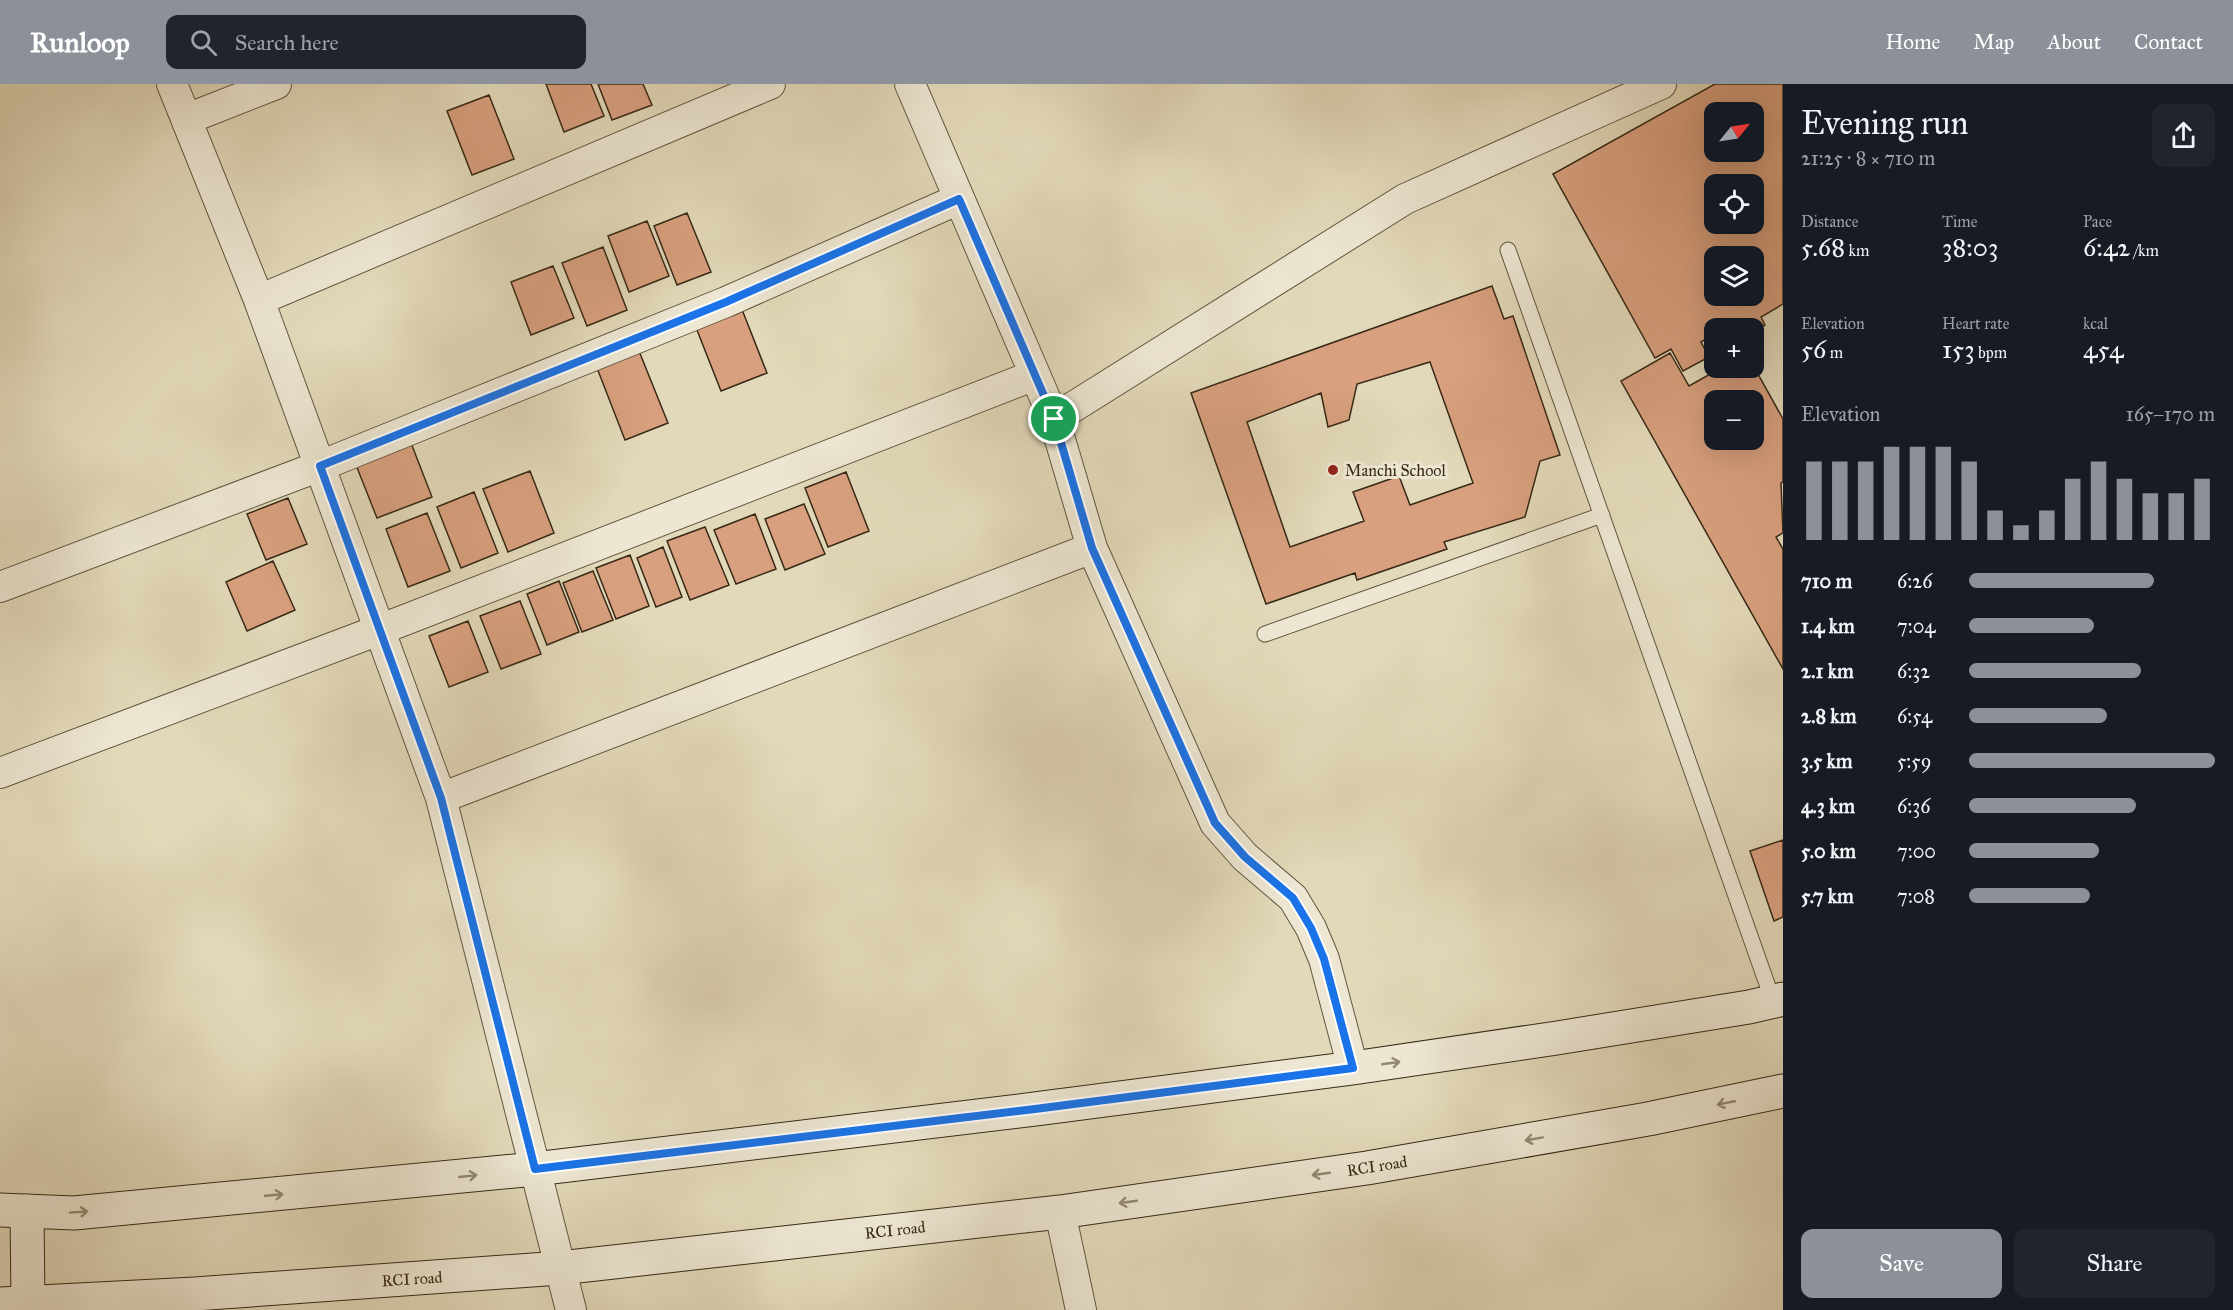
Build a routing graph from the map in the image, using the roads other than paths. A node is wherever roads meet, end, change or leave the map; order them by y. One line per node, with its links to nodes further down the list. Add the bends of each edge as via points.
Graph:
1 (172, 84): 6 (street)
2 (276, 84): 6 (street)
3 (770, 84): 9 (street)
4 (910, 84): 7 (street)
5 (1661, 84): 11 (street, via 1405,199)
6 (187, 119): 9 (street)
7 (959, 199): 10 (street); 12 (street, via 726,302)
8 (1508, 250): 13 (lane)
9 (259, 300): 12 (street)
10 (1035, 375): 11 (street); 16 (street)
11 (1054, 419): 14 (street)
12 (320, 466): 15 (street); 16 (street)
13 (1602, 515): 17 (lane); 20 (lane)
14 (1092, 548): 19 (street); 21 (street, via 1215,823 1245,857 1293,898 1311,928 1324,959)
15 (0, 587)
16 (380, 630): 18 (street); 19 (street)
17 (1265, 634)
18 (0, 773)
19 (441, 798): 23 (street)
20 (1778, 1000): 21 (main road, one-way to 20, via 1580,1035)
21 (1353, 1068): 23 (main road)
22 (1783, 1091): 25 (main road, RCI road, one-way to 25, via 1367,1168)
23 (535, 1169): 24 (main road, one-way to 23, via 74,1213); 26 (street)
24 (14, 1211): 27 (main road)
25 (1060, 1212): 26 (main road, RCI road); 29 (street)
26 (560, 1268): 27 (main road, RCI road); 28 (street)
27 (14, 1304)
28 (571, 1310)
29 (1081, 1310)

